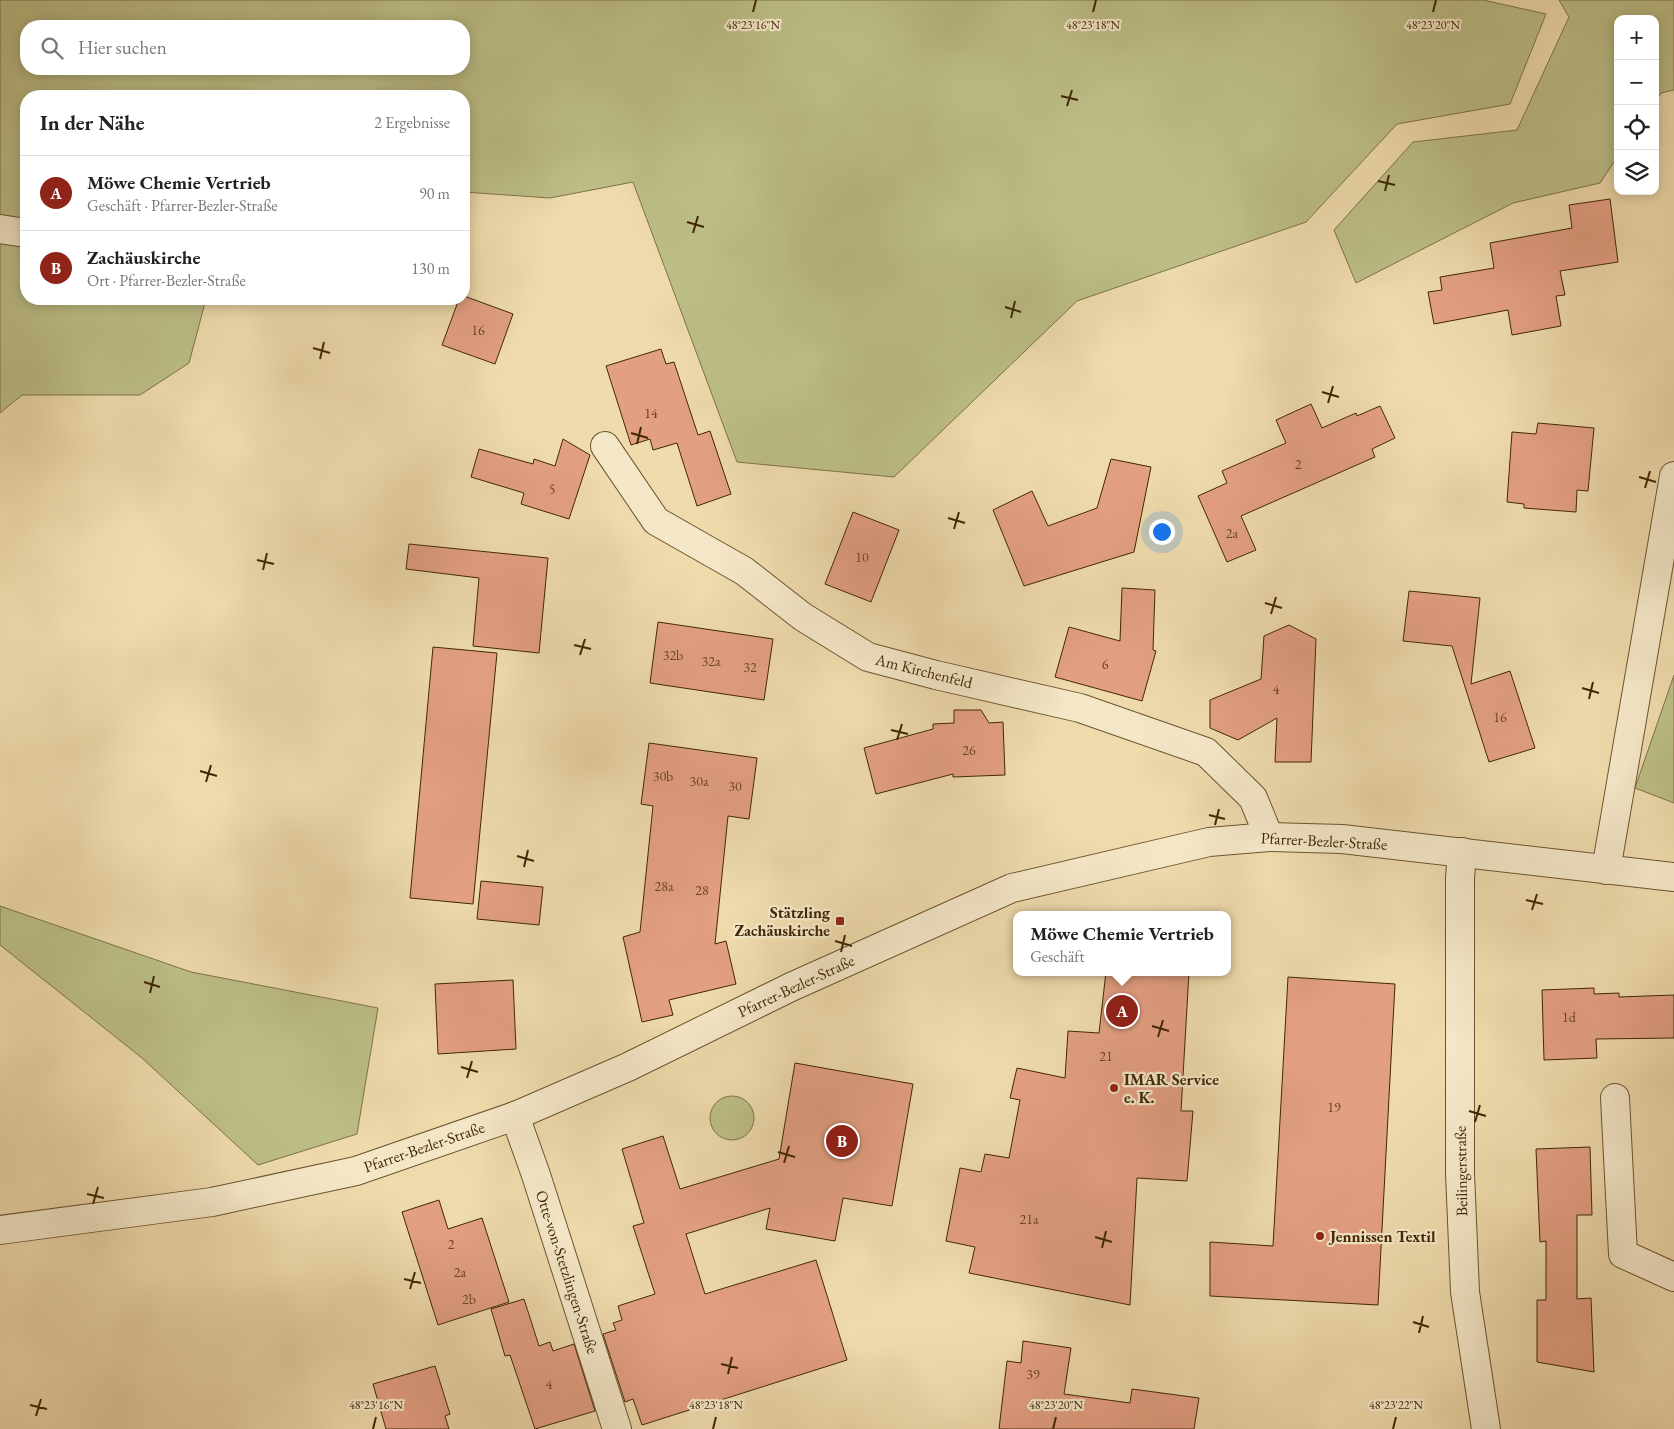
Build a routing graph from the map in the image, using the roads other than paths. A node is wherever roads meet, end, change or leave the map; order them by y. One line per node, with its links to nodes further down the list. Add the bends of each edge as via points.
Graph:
1 (0, 229): 2 (street)
2 (20, 232)
3 (605, 446): 5 (street, Am Kirchenfeld, via 656,521 744,570 803,617 868,656 1080,708 1206,752 1253,798)
4 (1674, 476): 7 (street)
5 (1269, 837): 6 (street, Pfarrer-Bezler-Straße, via 1342,839); 10 (street, Pfarrer-Bezler-Straße, via 1209,842 1012,888 791,987 628,1067)
6 (1462, 852): 7 (street, Pfarrer-Bezler-Straße); 14 (street, Beilingerstraße, via 1460,1173 1465,1292)
7 (1606, 870): 8 (street, Pfarrer-Bezler-Straße)
8 (1674, 877)
9 (1615, 1098): 12 (street, via 1623,1254)
10 (515, 1116): 11 (street, Pfarrer-Bezler-Straße, via 350,1172 212,1202); 13 (street, Otte-von-Stetzlingen-Straße)
11 (0, 1230)
12 (1674, 1277)
13 (617, 1429)
14 (1486, 1429)

